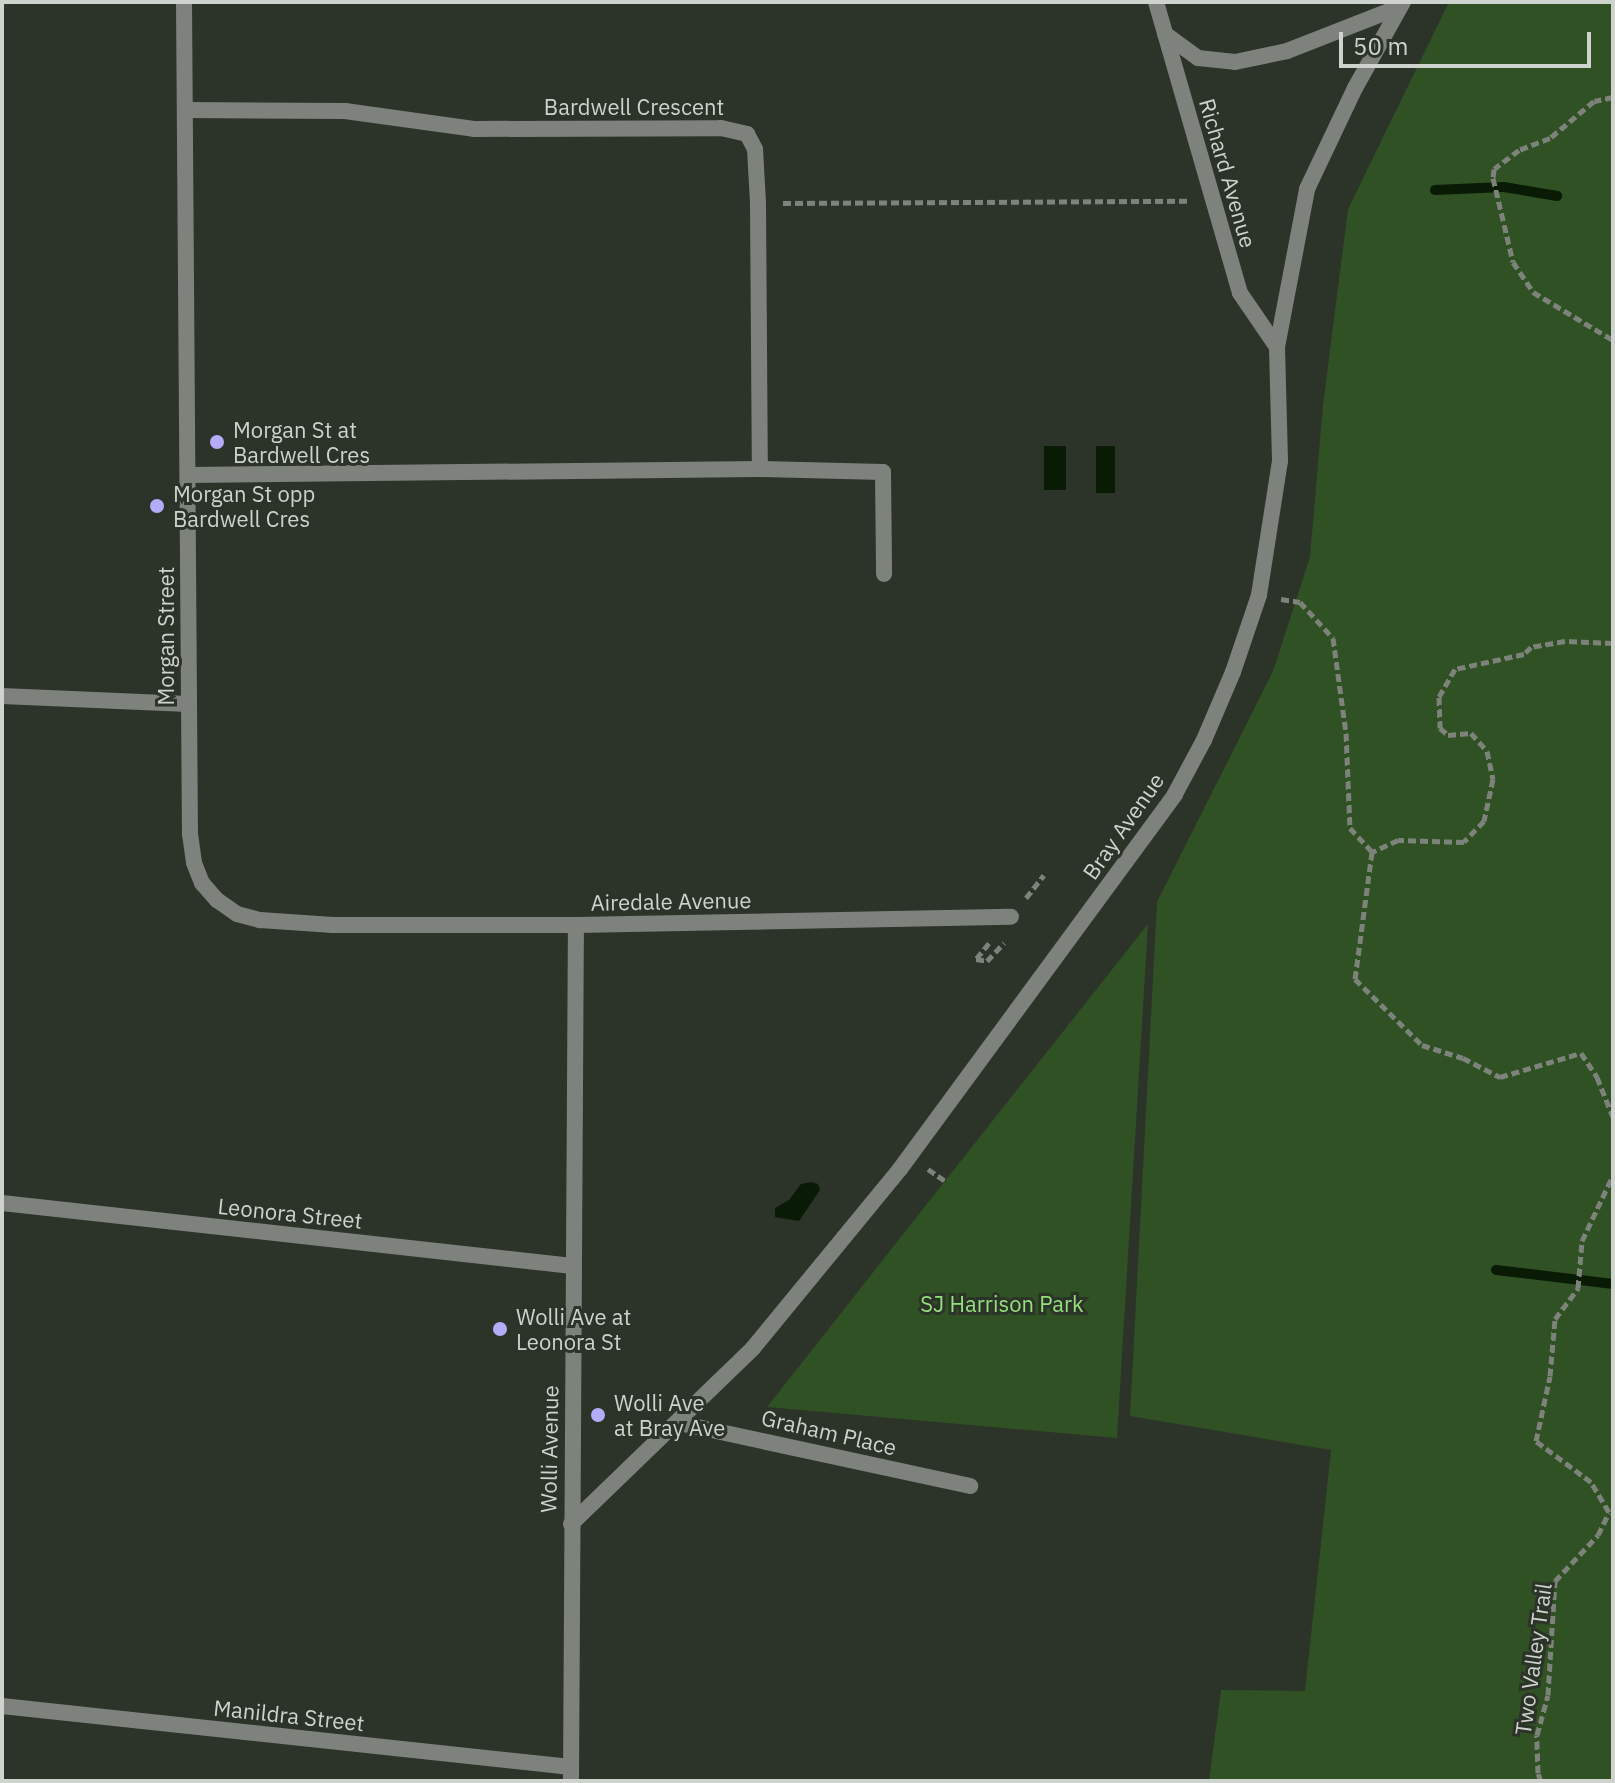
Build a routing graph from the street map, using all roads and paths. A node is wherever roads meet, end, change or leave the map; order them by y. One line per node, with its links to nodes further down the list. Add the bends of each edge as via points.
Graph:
1 (184, 2): 6 (street, Morgan Street)
2 (1156, 2): 4 (street, Richard Avenue)
3 (1401, 4): 4 (street, via 1287,51 1235,62 1198,58); 10 (street, Bray Avenue, via 1307,189)
4 (1165, 34): 7 (street, Richard Avenue)
5 (1613, 97): 9 (path, via 1594,101 1550,138 1519,150 1494,169 1493,178 1513,262 1533,292)
6 (185, 110): 8 (street, Bardwell Crescent, via 345,111 474,129 735,129 747,134 755,149); 12 (street, Morgan Street)
7 (1214, 201): 8 (path); 10 (street, Richard Avenue, via 1240,293)
8 (758, 203): 11 (street, Bardwell Crescent)
9 (1613, 340)
10 (1277, 347): 31 (street, Bray Avenue, via 1280,461 1259,595 1216,713 1175,794 900,1169 753,1348)
11 (760, 469): 12 (street); 13 (street, via 883,472)
12 (188, 475): 17 (street, Morgan Street)
13 (884, 574)
14 (1276, 598): 18 (path, via 1300,602 1333,638 1346,733 1350,828)
15 (1613, 643): 18 (path, via 1565,641 1455,669 1439,697 1440,728 1448,735 1471,733 1487,751 1493,779 1484,821 1464,842 1398,840)
16 (2, 696): 17 (street)
17 (188, 704): 21 (street, Morgan Street, via 190,834 202,883 237,914)
18 (1372, 852): 25 (path, via 1355,979 1422,1045 1500,1077 1581,1053)
19 (1044, 875): 20 (path)
20 (1032, 891)
21 (333, 925): 22 (street, Airedale Avenue)
22 (576, 925): 23 (street, Airedale Avenue); 30 (street, Wolli Avenue)
23 (1012, 925): 24 (path, via 987,961 976,959)
24 (992, 940)
25 (1613, 1117)
26 (928, 1169): 28 (path)
27 (1613, 1175): 36 (path, Two Valley Trail, via 1582,1241 1578,1288 1555,1319 1536,1441 1591,1482 1609,1512 1598,1535 1555,1581 1548,1695 1537,1735)
28 (945, 1181)
29 (2, 1203): 30 (street, Leonora Street)
30 (573, 1266): 33 (street, Wolli Avenue)
31 (679, 1423): 32 (street, Graham Place); 33 (street, Bray Avenue)
32 (970, 1486)
33 (571, 1524): 35 (street, Wolli Avenue)
34 (2, 1706): 35 (street, Manildra Street)
35 (571, 1774)
36 (1541, 1781)

